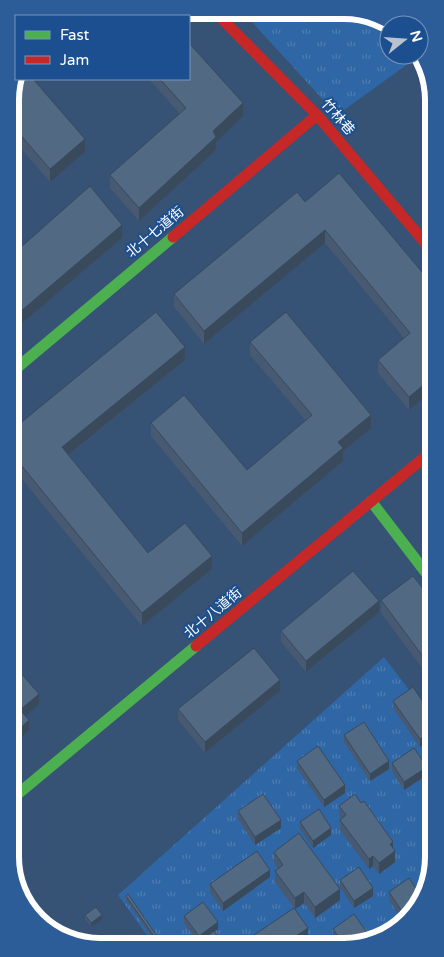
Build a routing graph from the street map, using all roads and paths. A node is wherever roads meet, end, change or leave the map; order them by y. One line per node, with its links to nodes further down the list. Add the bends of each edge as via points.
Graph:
1 (222, 19): 2 (street, 竹林巷)
2 (317, 115): 3 (street, 竹林巷); 4 (street, 北十七道街)
3 (425, 243)
4 (19, 366)
5 (425, 457): 6 (street, 北十八道街)
6 (371, 502): 7 (street); 8 (street, 北十八道街)
7 (425, 572)
8 (19, 793)

